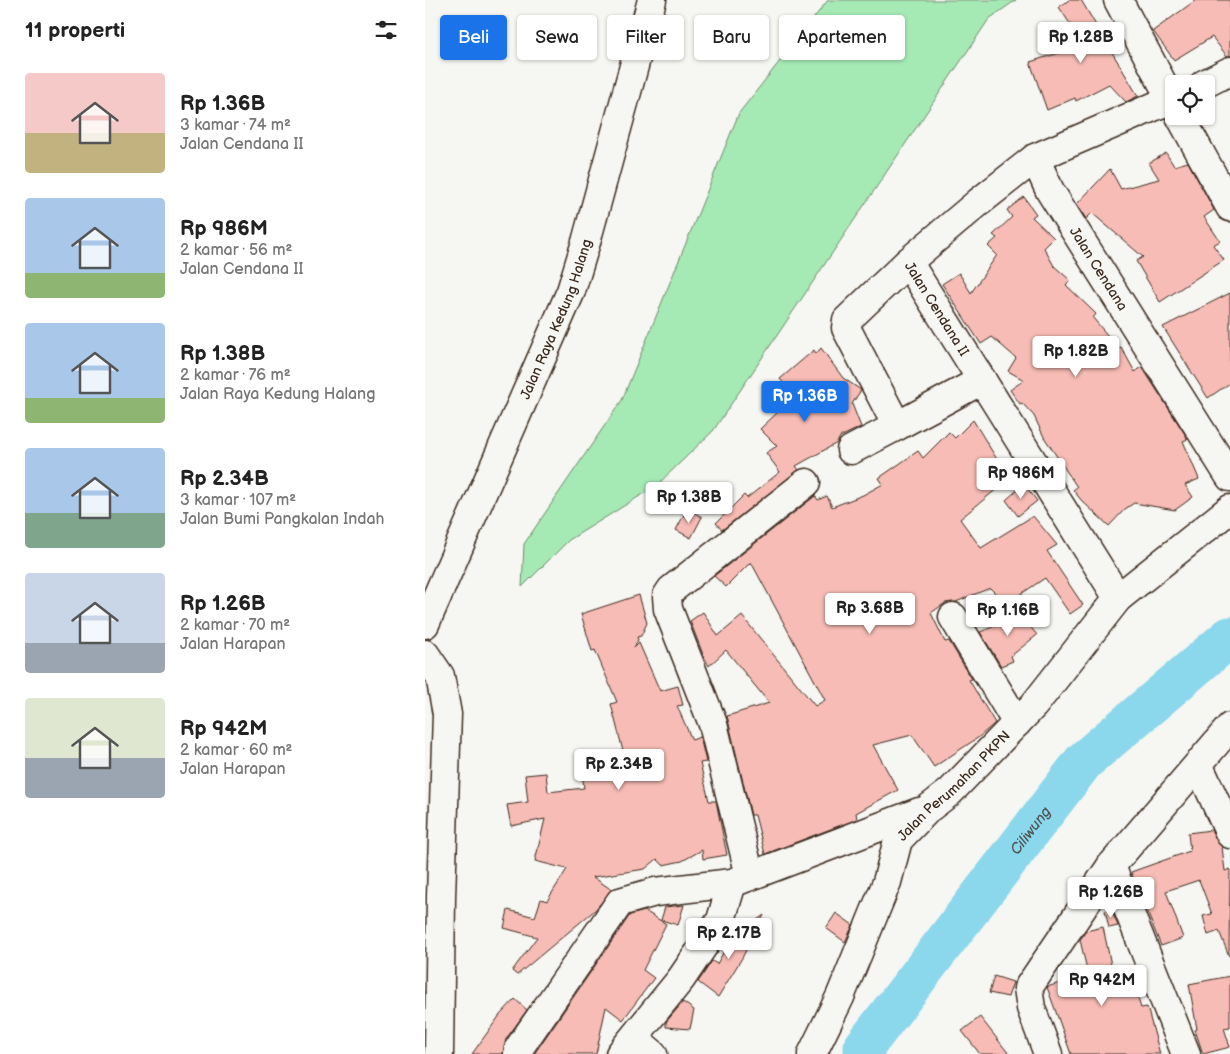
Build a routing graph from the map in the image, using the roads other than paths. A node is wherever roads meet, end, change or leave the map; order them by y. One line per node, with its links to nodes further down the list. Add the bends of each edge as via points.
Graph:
1 (652, 0): 19 (street, Jalan Raya Kedung Halang, via 571,291)
2 (1118, 0): 5 (street)
3 (1230, 71): 4 (street)
4 (1215, 78)
5 (1165, 87)
6 (1165, 109): 8 (street)
7 (1186, 125): 9 (street)
8 (1035, 158): 10 (street); 14 (street, Jalan Cendana, via 1050,191)
9 (1230, 207)
10 (908, 262): 11 (street, Jalan Cendana II); 12 (street, Jalan Cendana II, via 847,320 846,328)
11 (982, 380): 12 (street); 17 (street, Jalan Cendana II)
12 (897, 426): 13 (street)
13 (851, 450)
14 (1230, 477)
15 (807, 484): 27 (street, via 667,596 668,609 713,724)
16 (1230, 509): 17 (street, Jalan Perumahan PKPN)
17 (1118, 598): 21 (street, Jalan Perumahan PKPN)
18 (953, 617): 21 (street)
19 (425, 624)
20 (425, 654): 29 (street, via 440,676 447,714)
21 (1017, 723): 24 (street, Jalan Perumahan PKPN, via 950,792)
22 (1230, 728): 23 (street)
23 (1199, 766): 25 (street); 26 (street)
24 (929, 808): 27 (street); 31 (street, Jalan Perumahan PKPN, via 898,840 887,882 840,997)
25 (1230, 834)
26 (1111, 866): 32 (street, via 1028,988 1031,1008); 33 (street)
27 (741, 880): 28 (street, via 721,920); 30 (street, via 655,892 620,902 519,1048)
28 (636, 1049)
29 (439, 1054)
30 (518, 1054)
31 (812, 1054)
32 (1048, 1054)
33 (1186, 1054)

